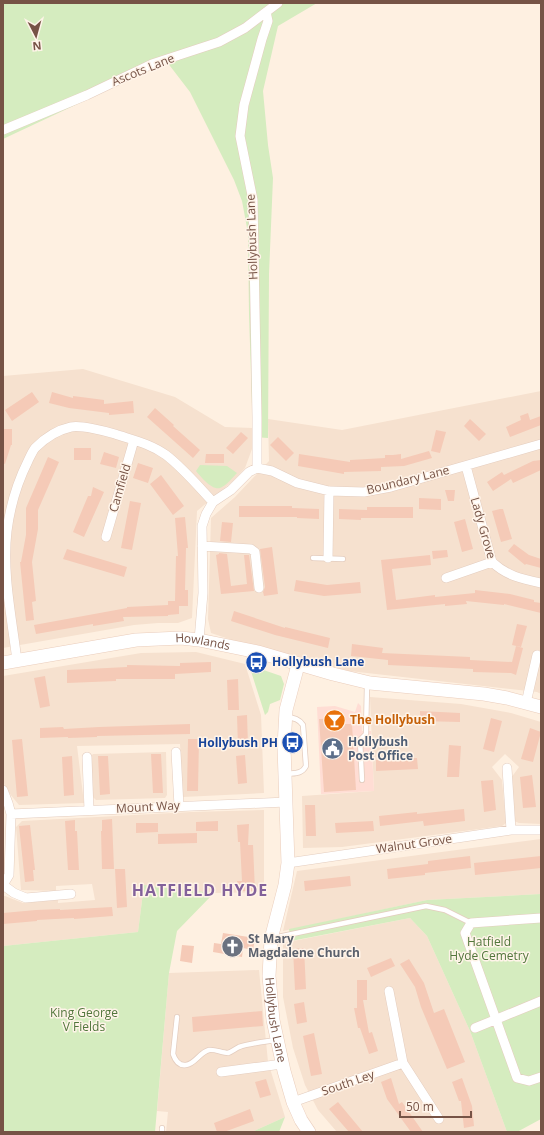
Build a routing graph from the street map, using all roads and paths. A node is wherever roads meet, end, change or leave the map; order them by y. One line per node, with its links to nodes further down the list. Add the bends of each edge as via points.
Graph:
1 (278, 3): 2 (street, Ascots Lane)
2 (266, 12): 3 (street, Ascots Lane, via 220,42 152,64 87,95); 7 (street, Hollybush Lane, via 268,21 244,105 240,136 253,200)
3 (3, 130)
4 (134, 440): 9 (street, via 165,455); 10 (street, Camfield); 21 (street, via 99,430 72,427 53,433 34,450 22,473 11,508 6,546 7,585)
5 (541, 444): 6 (street, Boundary Lane)
6 (466, 466): 8 (street, Boundary Lane, via 364,492); 15 (street, Lady Grove)
7 (257, 468): 8 (street, Boundary Lane, via 297,483); 9 (street)
8 (329, 491): 13 (street)
9 (213, 502): 11 (street, via 202,526)
10 (106, 537)
11 (202, 546): 18 (street, via 251,549 255,552); 19 (street, via 203,593)
12 (313, 558): 13 (lane)
13 (328, 558): 14 (lane)
14 (343, 560)
15 (492, 562): 16 (street); 17 (street, Lady Grove, via 500,570 515,577)
16 (446, 578)
17 (541, 583)
18 (259, 588)
19 (199, 640): 21 (street, Howlands, via 136,640); 23 (street, Howlands, via 258,652)
20 (538, 655): 25 (street)
21 (17, 661): 22 (street, Howlands)
22 (3, 663)
23 (298, 664): 24 (street, Howlands); 27 (street, Hollybush Lane)
24 (367, 682): 25 (street, Howlands, via 484,694); 32 (lane, via 366,734 360,740)
25 (526, 703): 26 (street, Howlands)
26 (541, 707)
27 (286, 716): 31 (street, Hollybush Lane); 31 (lane, via 301,721 303,725 306,766 300,772)
28 (176, 752): 35 (street)
29 (87, 757): 36 (street)
30 (507, 768): 38 (street)
31 (285, 775): 34 (street, Hollybush Lane)
32 (362, 780)
33 (3, 790): 37 (street)
34 (286, 802): 35 (street, Mount Way); 40 (street, Hollybush Lane)
35 (179, 806): 36 (street, Mount Way)
36 (89, 810): 37 (street, Mount Way)
37 (11, 814): 41 (street, via 8,875)
38 (511, 830): 39 (street, Walnut Grove); 40 (street, Walnut Grove)
39 (541, 830)
40 (288, 863): 45 (street, Hollybush Lane, via 286,885)
41 (3, 885): 42 (street, via 14,894 26,898)
42 (71, 894)
43 (541, 918): 44 (street)
44 (471, 923): 45 (lane, via 445,910 426,906); 49 (street, via 465,933)
45 (271, 939): 51 (street, Hollybush Lane, via 269,976)
46 (389, 991): 53 (street)
47 (541, 1001): 49 (street)
48 (177, 1017): 51 (lane, via 173,1054 180,1064 193,1062 211,1050 228,1053 254,1043)
49 (496, 1019): 50 (street); 55 (street, via 517,1078 529,1081)
50 (475, 1028)
51 (277, 1040): 52 (street, Hollybush Lane)
52 (282, 1064): 54 (street); 56 (street, Hollybush Lane)
53 (403, 1064): 56 (street, South Ley); 57 (street)
54 (221, 1072)
55 (541, 1077)
56 (293, 1102): 58 (street, Hollybush Lane)
57 (439, 1119)
58 (300, 1126): 59 (street, Hollybush Lane)
59 (309, 1132)

